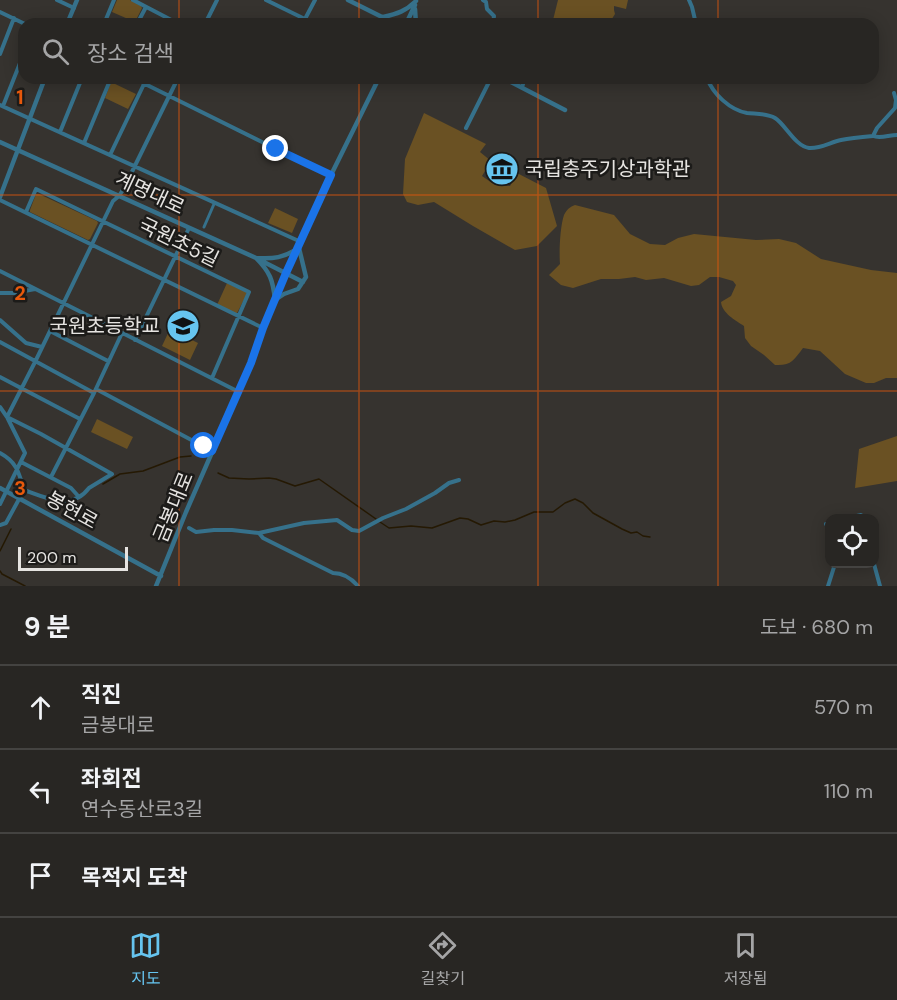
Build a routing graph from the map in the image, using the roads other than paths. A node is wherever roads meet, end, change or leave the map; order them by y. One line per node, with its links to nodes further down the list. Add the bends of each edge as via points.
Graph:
1 (57, 0): 13 (street)
2 (77, 0): 13 (street)
3 (114, 0): 18 (street)
4 (133, 0): 12 (street)
5 (217, 0): 21 (street)
6 (266, 0): 22 (street)
7 (315, 0): 23 (street)
8 (348, 0): 15 (street)
9 (417, 0): 15 (street, via 399,14); 24 (street); 25 (street)
10 (483, 0): 26 (street)
11 (689, 0): 27 (street)
12 (146, 7): 19 (street); 20 (street)
13 (74, 8): 17 (street)
14 (0, 12): 16 (street)
15 (383, 17)
16 (14, 18): 28 (street); 29 (street)
17 (70, 18)
18 (106, 18)
19 (140, 18)
20 (167, 18)
21 (208, 18)
22 (304, 18)
23 (306, 18)
24 (408, 18)
25 (415, 18)
26 (494, 18)
27 (695, 18)
28 (18, 20)
29 (0, 54)
30 (18, 67): 44 (street)
31 (43, 84): 46 (street)
32 (80, 84): 48 (street)
33 (109, 84): 52 (street)
34 (144, 84): 43 (street); 54 (street)
35 (175, 84): 43 (street)
36 (376, 84): 56 (street, 금봉대로)
37 (488, 84): 47 (street)
38 (516, 84): 41 (street)
39 (523, 84): 41 (street)
40 (710, 84): 50 (street, via 715,94 744,112 775,118 807,148)
41 (522, 87): 45 (street)
42 (894, 93): 50 (street, via 895,108)
43 (169, 96): 55 (street); 56 (street)
44 (2, 105): 46 (street)
45 (565, 110)
46 (30, 118): 48 (street); 53 (street)
47 (466, 128)
48 (60, 132): 52 (street)
49 (897, 135): 50 (street)
50 (873, 136)
51 (0, 142): 53 (street, 계명대로)
52 (84, 143): 54 (street)
53 (19, 150): 57 (street); 58 (street, 계명대로)
54 (110, 155): 55 (street)
55 (135, 166): 58 (street); 66 (street)
56 (331, 175): 66 (street, 금봉대로)
57 (2, 184): 59 (street)
58 (119, 196): 62 (street); 64 (street, 계명대로)
59 (0, 198): 61 (street)
60 (214, 204): 63 (street)
61 (26, 212): 62 (street, 국원초5길, via 36,189); 65 (street)
62 (103, 222): 65 (street); 67 (street, 국원초5길)
63 (204, 226)
64 (189, 228): 67 (street); 68 (street, 계명대로)
65 (91, 244): 71 (street); 76 (street)
66 (300, 245): 68 (street, via 275,259); 70 (street, 금봉대로); 72 (street, via 306,277)
67 (175, 257): 71 (street); 77 (street, 국원초5길, via 249,292)
68 (256, 258): 70 (street, 계명대로); 75 (street, via 272,279)
69 (0, 270): 73 (street)
70 (286, 273): 72 (street, 계명대로); 75 (street, 금봉대로)
71 (164, 280): 77 (street); 82 (street)
72 (303, 282): 75 (street, via 298,290)
73 (36, 288): 74 (street); 76 (street)
74 (0, 293)
75 (275, 300): 79 (street, 금봉대로)
76 (64, 302): 80 (street); 81 (street)
77 (238, 316): 79 (street); 88 (street, 국원초5길)
78 (0, 320): 84 (street, via 26,344)
79 (263, 328): 91 (street, 금봉대로)
80 (50, 331): 84 (street); 85 (street)
81 (122, 333): 82 (street); 85 (street)
82 (135, 340): 88 (street)
83 (0, 342): 86 (street)
84 (42, 347): 86 (street)
85 (108, 361): 90 (street)
86 (35, 362): 89 (street); 90 (street)
87 (0, 377): 89 (street)
88 (212, 378): 91 (street)
89 (21, 389): 93 (street); 94 (street)
90 (95, 391): 94 (street); 96 (street)
91 (238, 392): 96 (street, 금봉대로)
92 (0, 406): 93 (street)
93 (7, 417): 95 (street); 98 (street, via 25,453)
94 (80, 419): 95 (street)
95 (66, 447): 100 (street); 105 (street, via 112,474)
96 (212, 451): 113 (street, 금봉대로)
97 (0, 453): 99 (street)
98 (21, 462): 99 (street); 100 (street)
99 (18, 469): 103 (street); 104 (street)
100 (51, 477): 105 (street)
101 (459, 480): 110 (street, via 359,531 337,520 328,520)
102 (0, 488): 104 (street, 봉현로)
103 (24, 490): 105 (street, via 59,502); 106 (street)
104 (7, 491): 106 (street, 봉현로); 107 (street)
105 (79, 497)
106 (20, 498): 108 (street, via 6,523); 113 (street, 봉현로)
107 (0, 504)
108 (0, 525)
109 (189, 528): 110 (street, via 196,532)
110 (259, 533): 115 (street, via 333,573 346,576)
111 (834, 568): 116 (street)
112 (874, 568): 117 (street)
113 (161, 576): 114 (street, 금봉대로)
114 (156, 586)
115 (358, 586)
116 (828, 586)
117 (880, 586)

